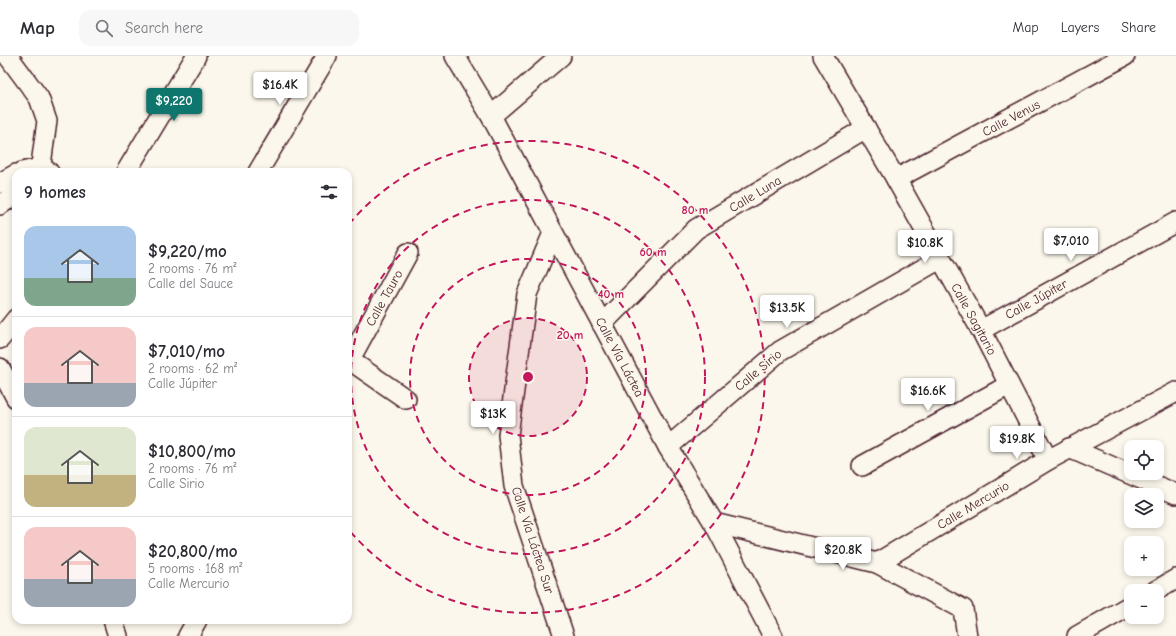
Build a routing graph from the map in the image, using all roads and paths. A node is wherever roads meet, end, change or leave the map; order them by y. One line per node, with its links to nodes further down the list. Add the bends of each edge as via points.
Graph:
1 (8, 56): 10 (street, via 39,98 47,121)
2 (196, 56): 11 (street)
3 (327, 56): 12 (street)
4 (455, 56): 8 (street, Calle Vía Láctea)
5 (561, 56): 8 (street)
6 (1125, 56): 14 (street, Calle Venus)
7 (827, 58): 9 (street, Calle Sagitario)
8 (491, 116): 19 (street, Calle Vía Láctea)
9 (866, 128): 14 (street, Calle Sagitario); 23 (street, Calle Luna, via 696,229)
10 (39, 168)
11 (128, 168)
12 (260, 168)
13 (12, 176): 15 (street)
14 (896, 179): 21 (street, Calle Sagitario)
15 (0, 183)
16 (12, 197): 17 (street)
17 (0, 205)
18 (1176, 222): 24 (street, Calle Júpiter)
19 (553, 233): 23 (street, Calle Vía Láctea); 47 (street, Calle Vía Láctea Sur, via 527,294 508,435 514,486)
20 (408, 253): 26 (street, Calle Tauro)
21 (940, 259): 24 (street, Calle Sagitario); 33 (street, Calle Sirio, via 780,351)
22 (12, 324): 25 (street)
23 (602, 324): 33 (street, Calle Vía Láctea)
24 (981, 330): 29 (street, Calle Sagitario)
25 (0, 340)
26 (352, 354)
27 (352, 364): 32 (street)
28 (0, 368): 30 (street)
29 (1009, 385): 35 (street, Calle Sagitario); 36 (street)
30 (12, 390)
31 (1176, 392): 34 (street, Calle Mercurio)
32 (406, 399)
33 (668, 447): 38 (street, Calle Vía Láctea)
34 (1070, 448): 35 (street, Calle Mercurio); 37 (street)
35 (1048, 460): 39 (street, Calle Mercurio)
36 (862, 466)
37 (1176, 494)
38 (714, 523): 39 (street); 48 (street, Calle Vía Láctea)
39 (877, 564): 49 (street, via 963,609)
40 (1176, 579): 41 (street)
41 (1164, 586)
42 (1124, 609): 50 (street)
43 (114, 624): 45 (street)
44 (195, 624): 46 (street)
45 (118, 636)
46 (188, 636)
47 (564, 636)
48 (773, 636)
49 (967, 636)
50 (1077, 636)

